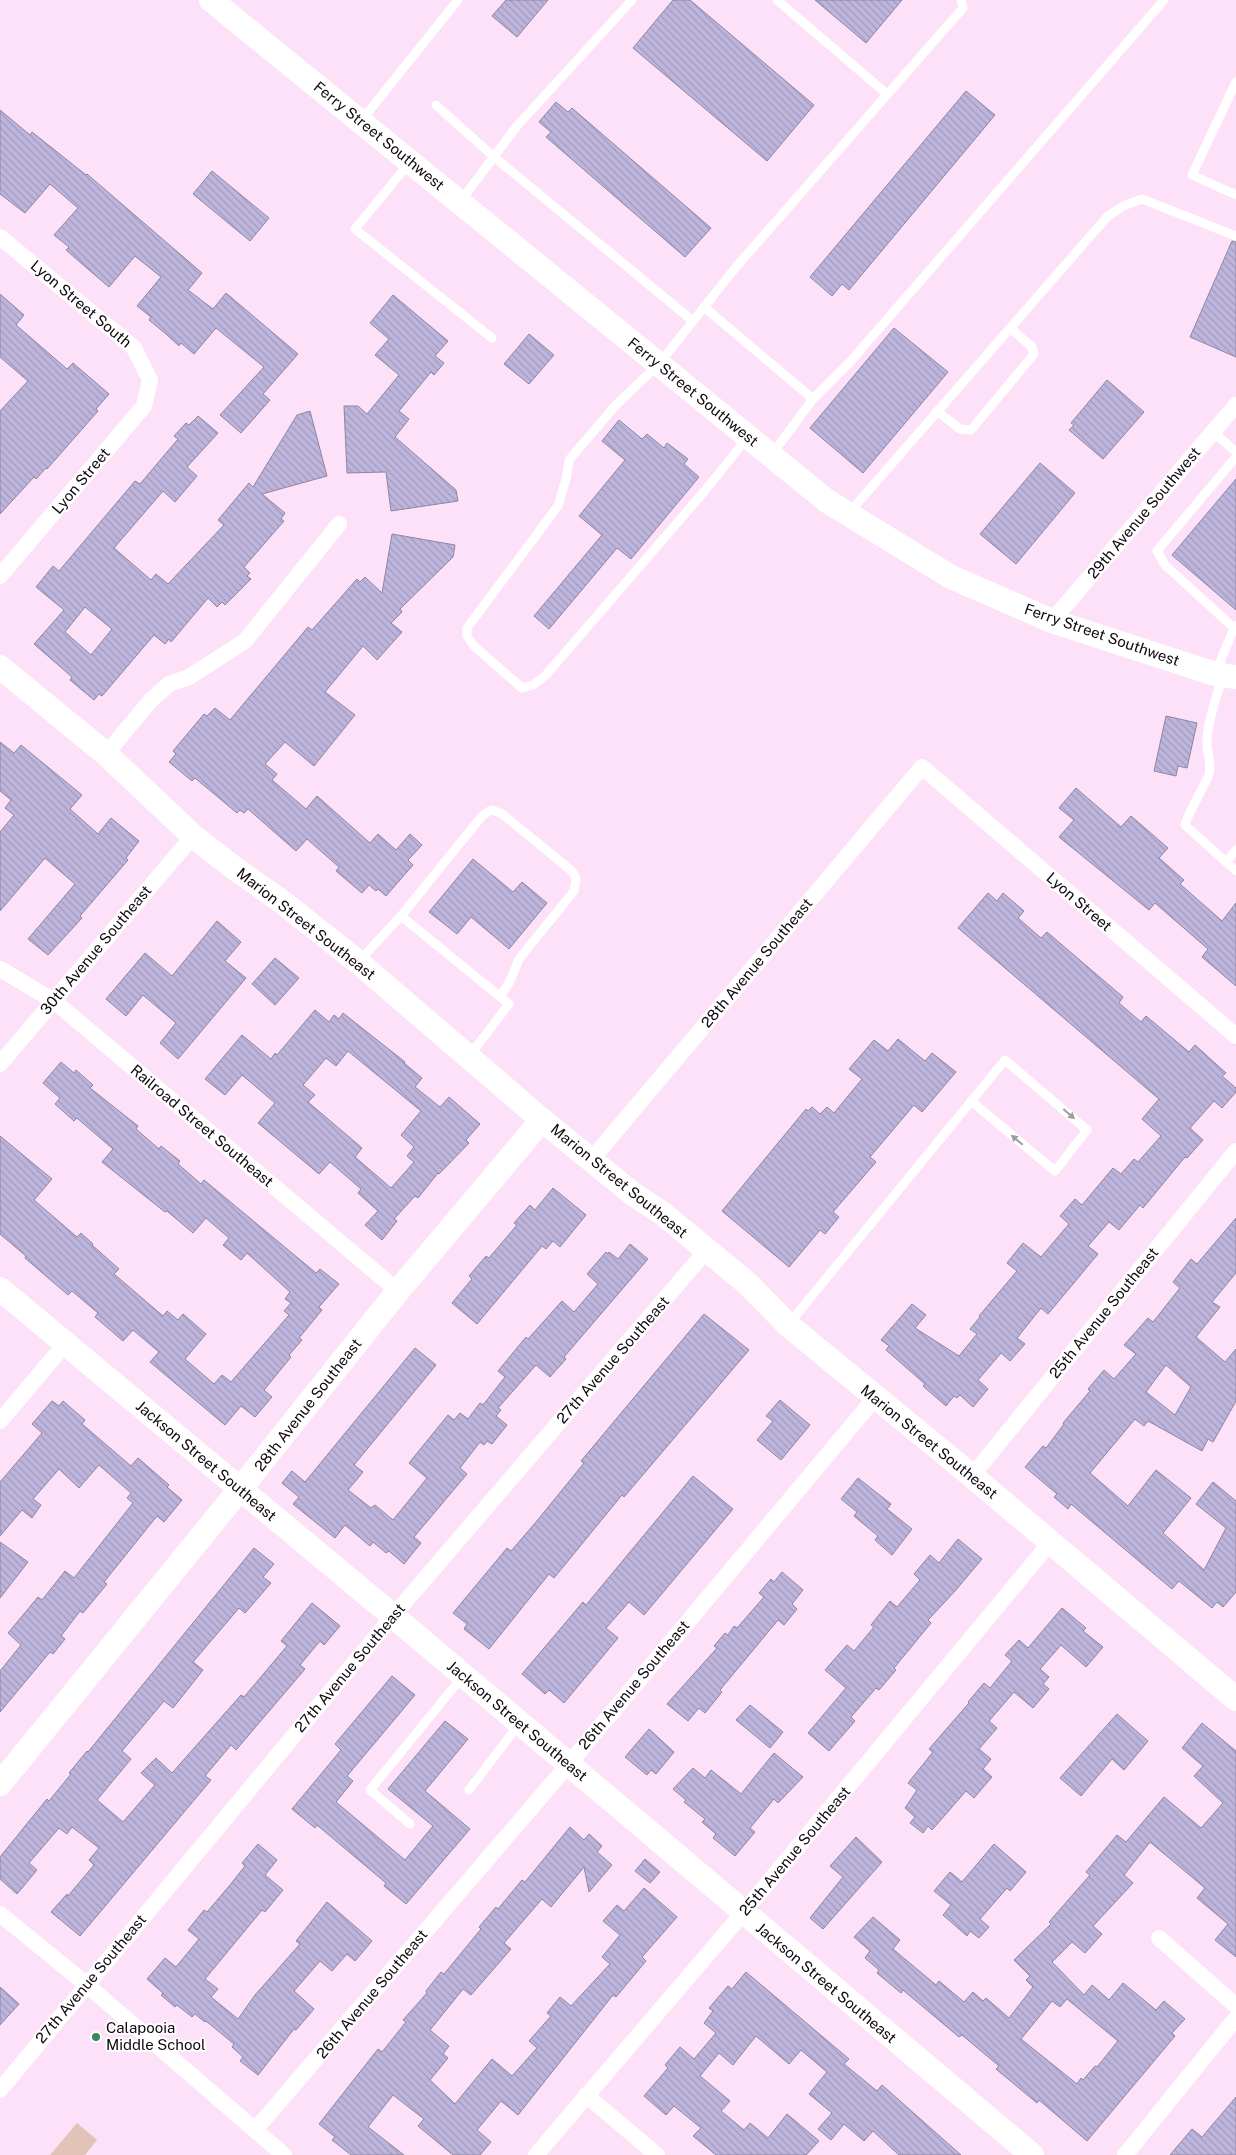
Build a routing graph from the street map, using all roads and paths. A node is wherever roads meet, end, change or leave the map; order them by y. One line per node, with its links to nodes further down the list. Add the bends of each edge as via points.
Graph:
1 (458, 0): 10 (lane)
2 (632, 0): 11 (lane, via 517,126)
3 (777, 0): 8 (lane)
4 (960, 0): 8 (lane, via 963,8)
5 (1164, 0): 23 (lane, via 850,362)
6 (221, 3): 10 (street, Ferry Street Southwest)
7 (1236, 82): 13 (lane, via 1192,175)
8 (887, 94): 17 (lane)
9 (436, 105): 11 (lane)
10 (360, 121): 12 (street, Ferry Street Southwest)
11 (494, 156): 14 (lane); 18 (lane)
12 (410, 162): 14 (street, Ferry Street Southwest); 20 (lane, via 355,229)
13 (1236, 195)
14 (460, 202): 21 (street, Ferry Street Southwest)
15 (1236, 236): 19 (lane, via 1142,198 1107,217)
16 (0, 237): 22 (street, Lyon Street South, via 134,348)
17 (704, 307): 18 (lane); 23 (lane)
18 (694, 321): 21 (lane)
19 (1010, 328): 25 (lane); 25 (lane, via 1032,347 1034,354 971,430 960,429)
20 (492, 338)
21 (659, 364): 27 (street, Ferry Street Southwest); 27 (lane, via 615,406 569,460 558,506 467,628 467,636 474,646 522,688 545,676)
22 (150, 380): 33 (street, Lyon Street, via 144,406)
23 (814, 399): 29 (lane)
24 (1236, 405): 26 (street, 29th Avenue Southwest)
25 (937, 411): 31 (lane)
26 (1213, 432): 28 (lane); 34 (street, 29th Avenue Southwest)
27 (748, 437): 29 (street, Ferry Street Southwest)
28 (1236, 452)
29 (771, 456): 31 (street, Ferry Street Southwest)
30 (1236, 457): 35 (lane, via 1157,551 1164,565)
31 (848, 514): 34 (street, Ferry Street Southwest, via 951,577)
32 (338, 524): 38 (street, via 245,641 189,676 169,684 151,700)
33 (0, 576)
34 (1052, 621): 37 (street, Ferry Street Southwest)
35 (1235, 627): 37 (lane)
36 (0, 667): 38 (street, Marion Street Southeast)
37 (1225, 675): 42 (lane, via 1207,739 1209,774 1185,825)
38 (106, 754): 40 (street, Marion Street Southeast)
39 (922, 767): 49 (street, Lyon Street); 55 (street, 28th Avenue Southeast)
40 (193, 836): 45 (street, Marion Street Southeast); 48 (street, 30th Avenue Southeast)
41 (1236, 850): 42 (lane)
42 (1227, 861): 43 (lane)
43 (1236, 871)
44 (401, 916): 45 (lane); 47 (lane); 47 (lane, via 482,816 491,810 501,813 572,872 576,879 574,890 519,959)
45 (358, 962): 50 (street, Marion Street Southeast)
46 (0, 969): 48 (street, Railroad Street Southeast)
47 (500, 997): 50 (lane, via 509,1004)
48 (54, 1001): 51 (street, 30th Avenue Southeast); 58 (street, Railroad Street Southeast)
49 (1236, 1036)
50 (468, 1058): 53 (street, Marion Street Southeast)
51 (0, 1064)
52 (971, 1101): 52 (lane, one-way to 52, via 1005,1060 1086,1130 1055,1171); 59 (lane)
53 (542, 1120): 55 (street, Marion Street Southeast); 58 (street, 28th Avenue Southeast)
54 (1236, 1150): 63 (street, 25th Avenue Southeast)
55 (592, 1159): 56 (street, Marion Street Southeast)
56 (706, 1251): 59 (street, Marion Street Southeast, via 748,1284); 66 (street, 27th Avenue Southeast)
57 (0, 1289): 60 (street, Jackson Street Southeast)
58 (398, 1291): 64 (street, 28th Avenue Southeast)
59 (788, 1325): 61 (street, Marion Street Southeast)
60 (66, 1343): 62 (street); 64 (street, Jackson Street Southeast)
61 (875, 1398): 63 (street, Marion Street Southeast); 70 (street, 26th Avenue Southeast)
62 (0, 1421)
63 (972, 1476): 65 (street, Marion Street Southeast)
64 (240, 1490): 66 (street, Jackson Street Southeast); 71 (street, 28th Avenue Southeast)
65 (1050, 1543): 68 (street, Marion Street Southeast); 74 (street, 25th Avenue Southeast)
66 (393, 1616): 67 (street, Jackson Street Southeast); 77 (street, 27th Avenue Southeast)
67 (463, 1676): 69 (street, Jackson Street Southeast); 73 (lane, via 370,1790)
68 (1236, 1698)
69 (520, 1724): 70 (street, Jackson Street Southeast); 72 (lane)
70 (568, 1765): 74 (street, Jackson Street Southeast); 82 (street, 26th Avenue Southeast)
71 (0, 1784)
72 (469, 1790)
73 (410, 1824)
74 (743, 1913): 81 (street, 25th Avenue Southeast); 86 (street, Jackson Street Southeast)
75 (0, 1914): 77 (street)
76 (1159, 1938): 78 (street)
77 (86, 1985): 80 (street, 27th Avenue Southeast); 82 (street)
78 (1236, 2006)
79 (1236, 2018): 87 (street)
80 (0, 2090)
81 (586, 2096): 84 (street, 25th Avenue Southeast); 85 (street)
82 (255, 2130): 83 (street)
83 (284, 2155)
84 (536, 2155)
85 (657, 2155)
86 (1032, 2155)
87 (1125, 2155)

